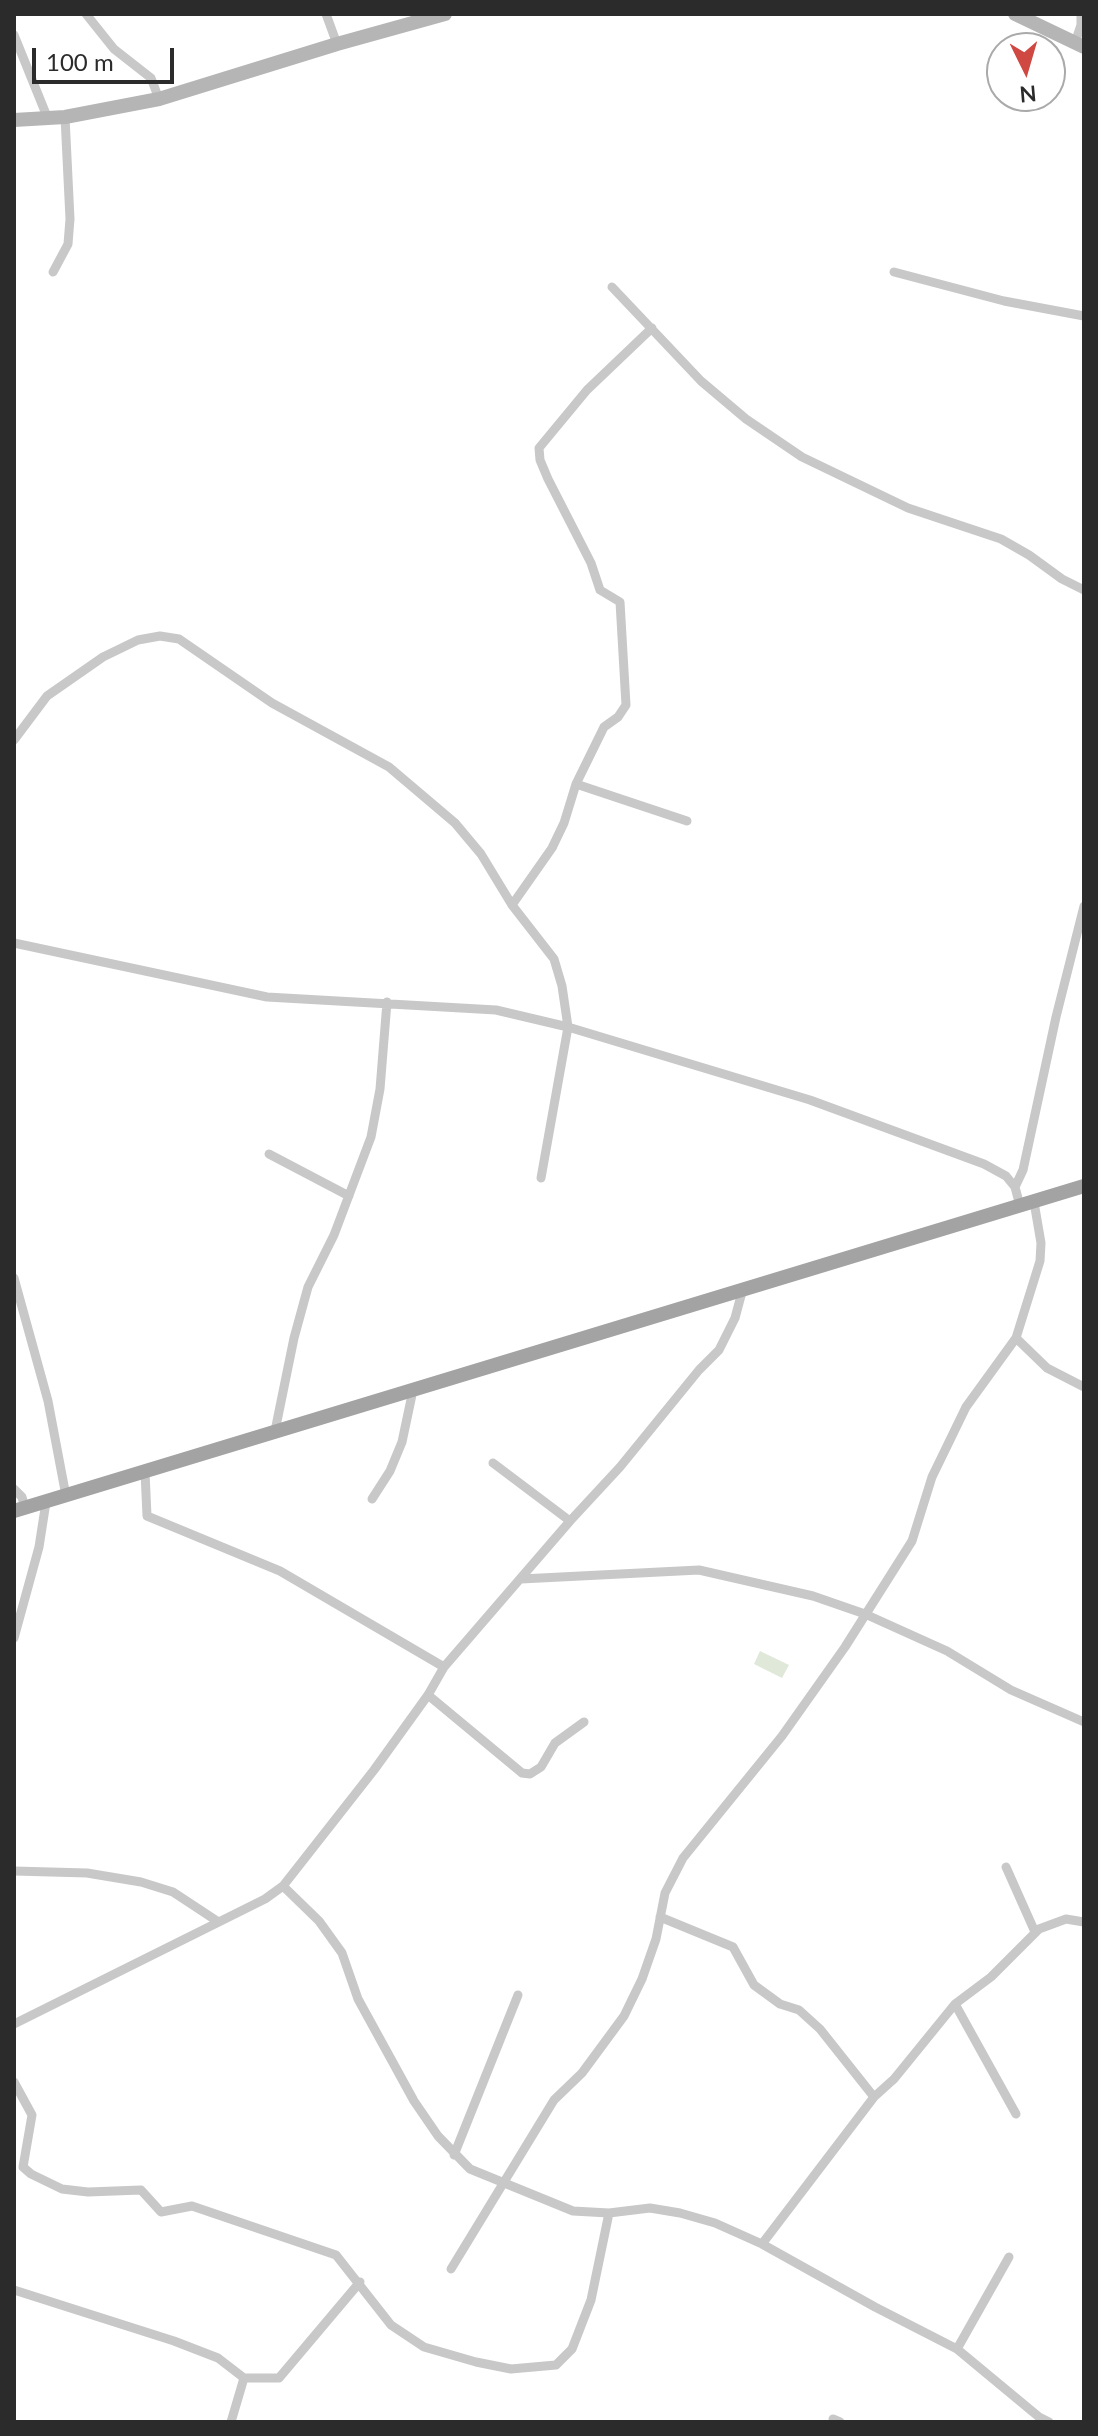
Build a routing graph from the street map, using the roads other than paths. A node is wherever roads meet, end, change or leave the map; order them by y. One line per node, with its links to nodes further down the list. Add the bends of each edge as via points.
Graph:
1 (86, 14): 9 (street, via 114,49 151,78)
2 (326, 14): 7 (street)
3 (445, 14): 7 (main road)
4 (1015, 14): 8 (main road)
5 (1081, 14): 8 (street)
6 (14, 35): 11 (street)
7 (337, 44): 9 (main road)
8 (1079, 45)
9 (159, 99): 10 (main road)
10 (65, 117): 11 (main road); 13 (street, via 70,219 68,244)
11 (48, 119): 12 (main road)
12 (14, 120)
13 (53, 272)
14 (894, 272): 16 (street)
15 (612, 287): 17 (street)
16 (1084, 316)
17 (652, 328): 18 (street, via 701,381 802,457 908,508 1001,539); 20 (street, via 587,390 539,448 600,590 620,602 626,705 604,727)
18 (1084, 590)
19 (14, 740): 22 (street, via 47,696 103,657 138,640 179,639 272,703 389,767 455,823)
20 (576, 784): 21 (street); 22 (street, via 552,848)
21 (687, 821)
22 (512, 905): 26 (street, via 554,959)
23 (1084, 906): 30 (street)
24 (14, 943): 25 (street, via 267,997)
25 (387, 1002): 26 (street, via 496,1010); 31 (street, via 371,1137)
26 (568, 1027): 28 (street); 30 (street, via 810,1100 984,1164)
27 (269, 1154): 31 (street)
28 (541, 1178)
29 (1084, 1186): 32 (main road)
30 (1015, 1187): 32 (street)
31 (349, 1196): 38 (street, via 308,1287)
32 (1027, 1204): 34 (main road); 35 (street, via 1041,1243 1040,1261)
33 (14, 1278): 42 (street, via 48,1401)
34 (742, 1292): 37 (main road); 46 (street, via 719,1350)
35 (1016, 1338): 36 (street, via 1047,1368); 48 (street, via 966,1407 932,1477 912,1541)
36 (1084, 1387)
37 (413, 1390): 38 (main road); 43 (street, via 402,1442)
38 (275, 1431): 40 (main road)
39 (493, 1463): 46 (street)
40 (145, 1472): 42 (main road); 50 (street, via 147,1516 280,1571)
41 (14, 1489): 45 (street, via 22,1497)
42 (66, 1496): 44 (main road)
43 (372, 1499)
44 (46, 1502): 45 (main road); 49 (street)
45 (20, 1509)
46 (570, 1521): 47 (street)
47 (521, 1579): 48 (street, via 699,1570 813,1596); 50 (street)
48 (865, 1614): 53 (street); 57 (street, via 782,1736 683,1858 665,1893)
49 (14, 1638)
50 (444, 1667): 51 (street)
51 (428, 1695): 52 (street, via 522,1773 541,1767 555,1743); 56 (street)
52 (584, 1722)
53 (1084, 1722)
54 (1006, 1867): 60 (street)
55 (14, 1871): 58 (street, via 87,1873 141,1882 173,1892)
56 (283, 1886): 58 (street); 67 (street, via 342,1953 358,1999 389,2056)
57 (660, 1917): 65 (street, via 733,1947 754,1985 810,2020); 68 (street, via 642,1979 624,2016 582,2073 554,2100)
58 (217, 1921): 63 (street)
59 (1084, 1922): 60 (street, via 1066,1919)
60 (1035, 1932): 62 (street, via 991,1977)
61 (518, 1995): 67 (street)
62 (955, 2004): 65 (street); 66 (street)
63 (14, 2024)
64 (14, 2082): 73 (street, via 32,2115 23,2167 31,2174 62,2189 141,2190 161,2212 192,2206 336,2255)
65 (874, 2097): 70 (street)
66 (1016, 2114)
67 (454, 2155): 68 (street, via 470,2169)
68 (502, 2183): 69 (street, via 573,2211); 72 (street)
69 (609, 2213): 70 (street, via 650,2208 680,2213); 73 (street, via 591,2300 572,2349 556,2365 511,2369 424,2347 391,2325)
70 (762, 2244): 75 (street)
71 (1009, 2257): 75 (street)
72 (451, 2269)
73 (360, 2282): 76 (street, via 279,2378)
74 (14, 2290): 76 (street, via 174,2341 218,2358)
75 (957, 2349): 77 (street)
76 (244, 2378): 78 (street)
77 (1042, 2420)
78 (231, 2422)

